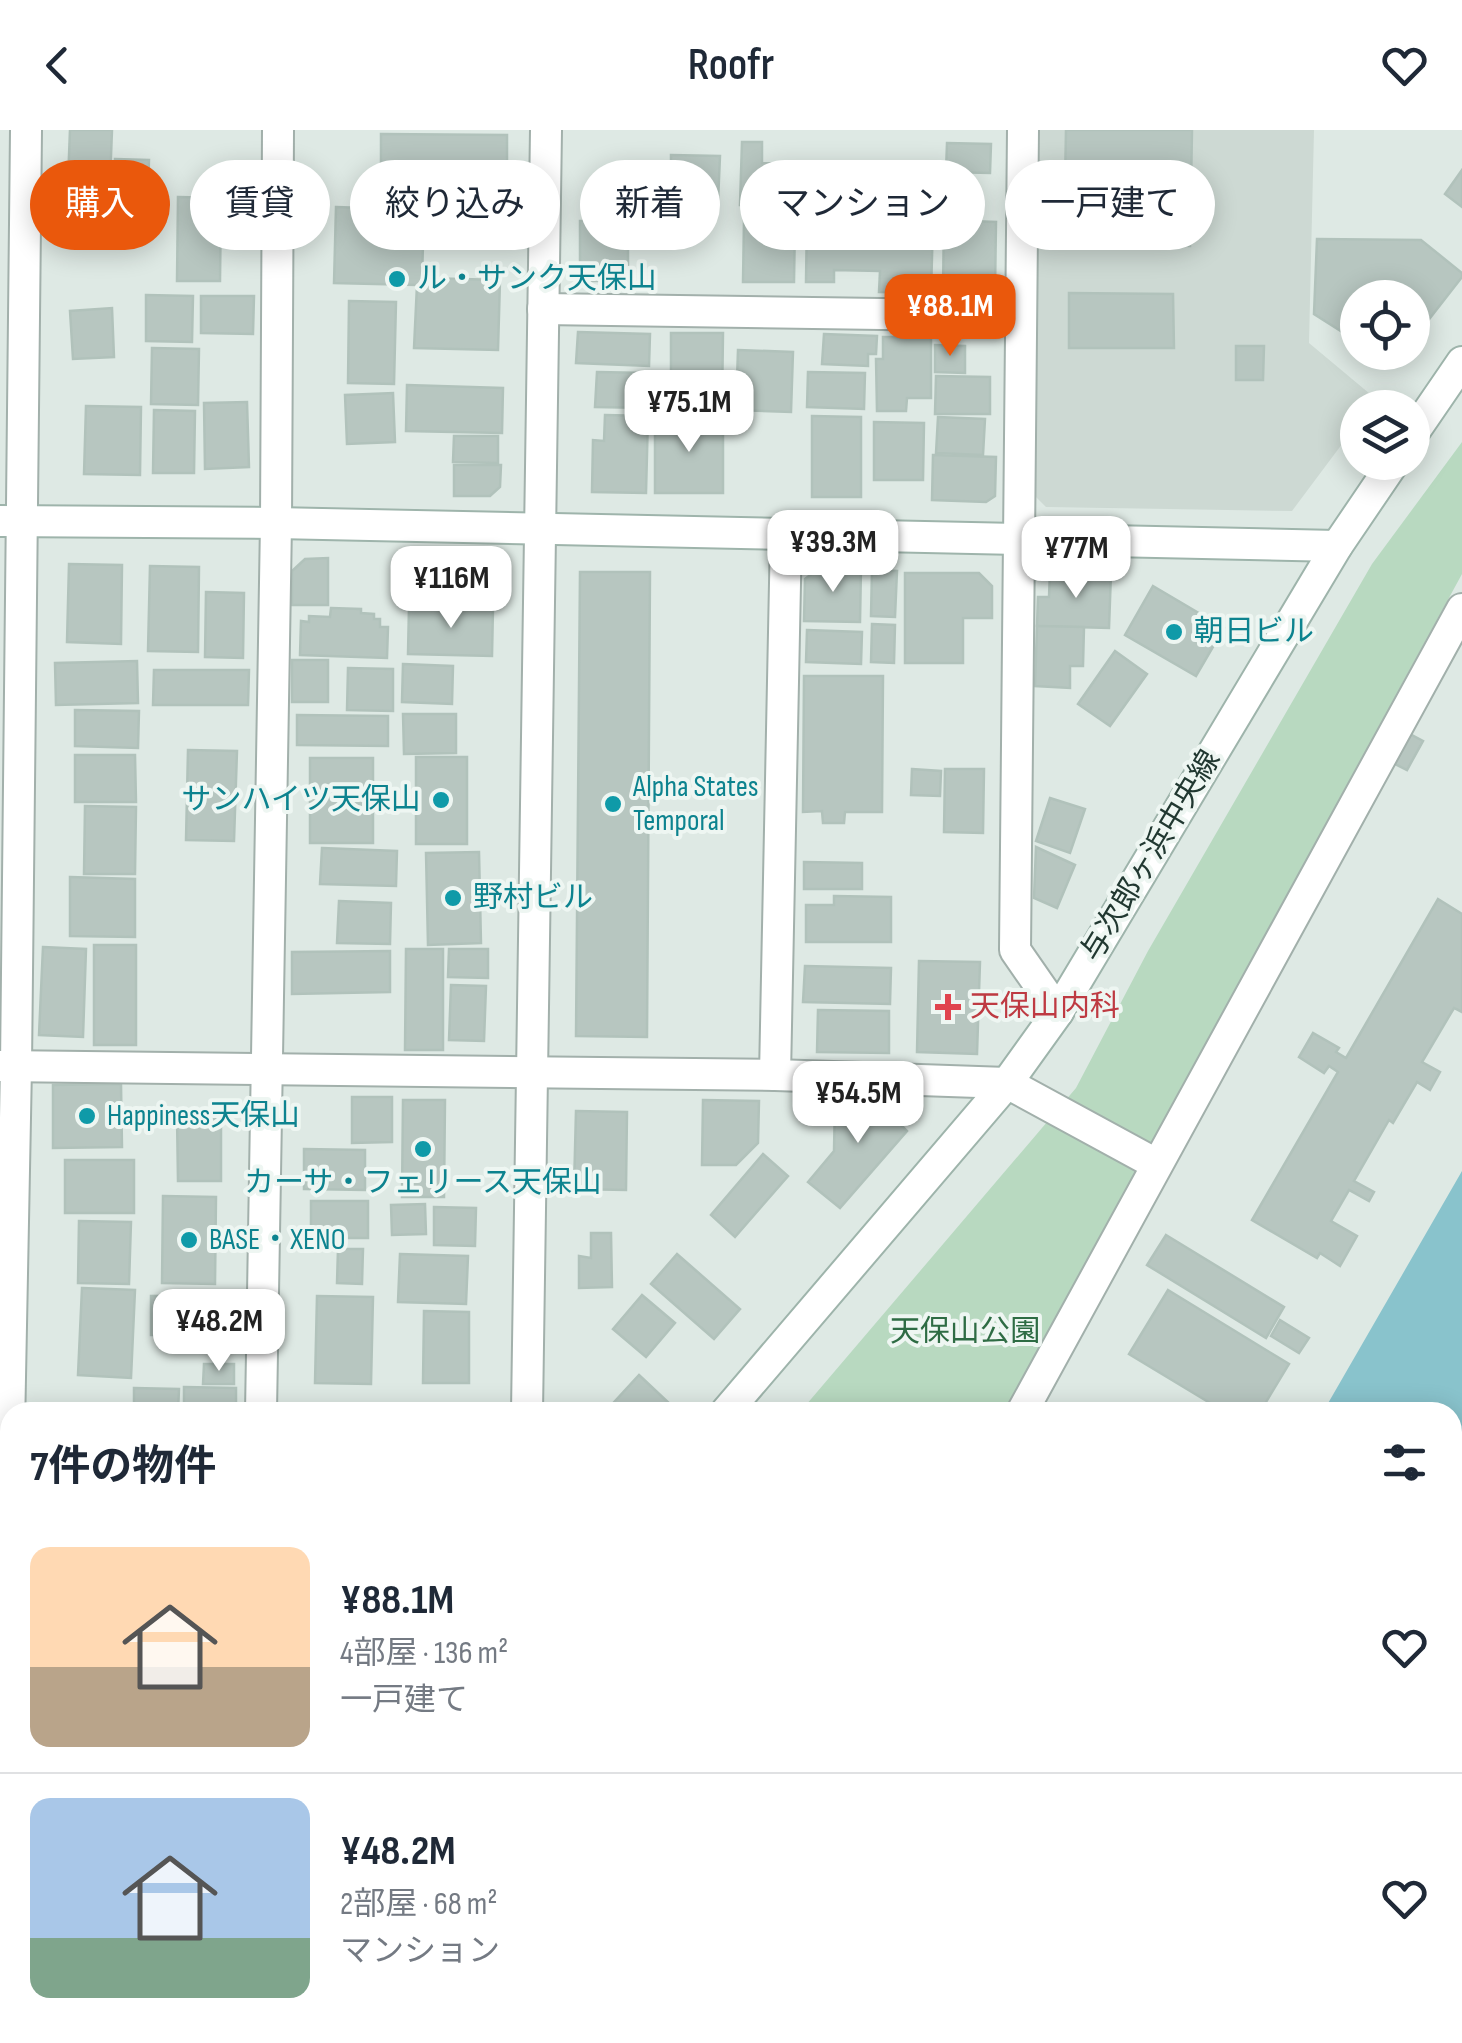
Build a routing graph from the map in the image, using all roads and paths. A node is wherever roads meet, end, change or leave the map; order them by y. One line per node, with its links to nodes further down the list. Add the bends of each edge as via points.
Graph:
1 (26, 130): 10 (street)
2 (278, 130): 11 (street)
3 (546, 130): 5 (street)
4 (1022, 130): 6 (street)
5 (543, 309): 6 (street); 12 (street)
6 (1021, 316): 14 (street)
7 (1462, 362): 8 (street)
8 (1430, 409)
9 (1382, 480): 15 (street, 与次郎ヶ浜中央線)
10 (10, 521): 11 (street); 18 (street)
11 (276, 523): 12 (street); 19 (street)
12 (538, 530): 13 (street); 20 (street)
13 (786, 534): 14 (street); 21 (street)
14 (1020, 537): 15 (street); 17 (street, via 1014,950)
15 (1337, 546): 17 (street, 与次郎ヶ浜中央線)
16 (1462, 609): 23 (street)
17 (1058, 1012): 22 (street, 与次郎ヶ浜中央線)
18 (8, 1066): 19 (street); 24 (street)
19 (266, 1069): 20 (street); 25 (street)
20 (532, 1074): 21 (street); 26 (street)
21 (775, 1075): 22 (street)
22 (1007, 1083): 23 (street); 27 (street, 与次郎ヶ浜中央線)
23 (1156, 1164): 28 (street)
24 (6, 1402)
25 (261, 1402)
26 (526, 1402)
27 (735, 1402)
28 (1027, 1402)

